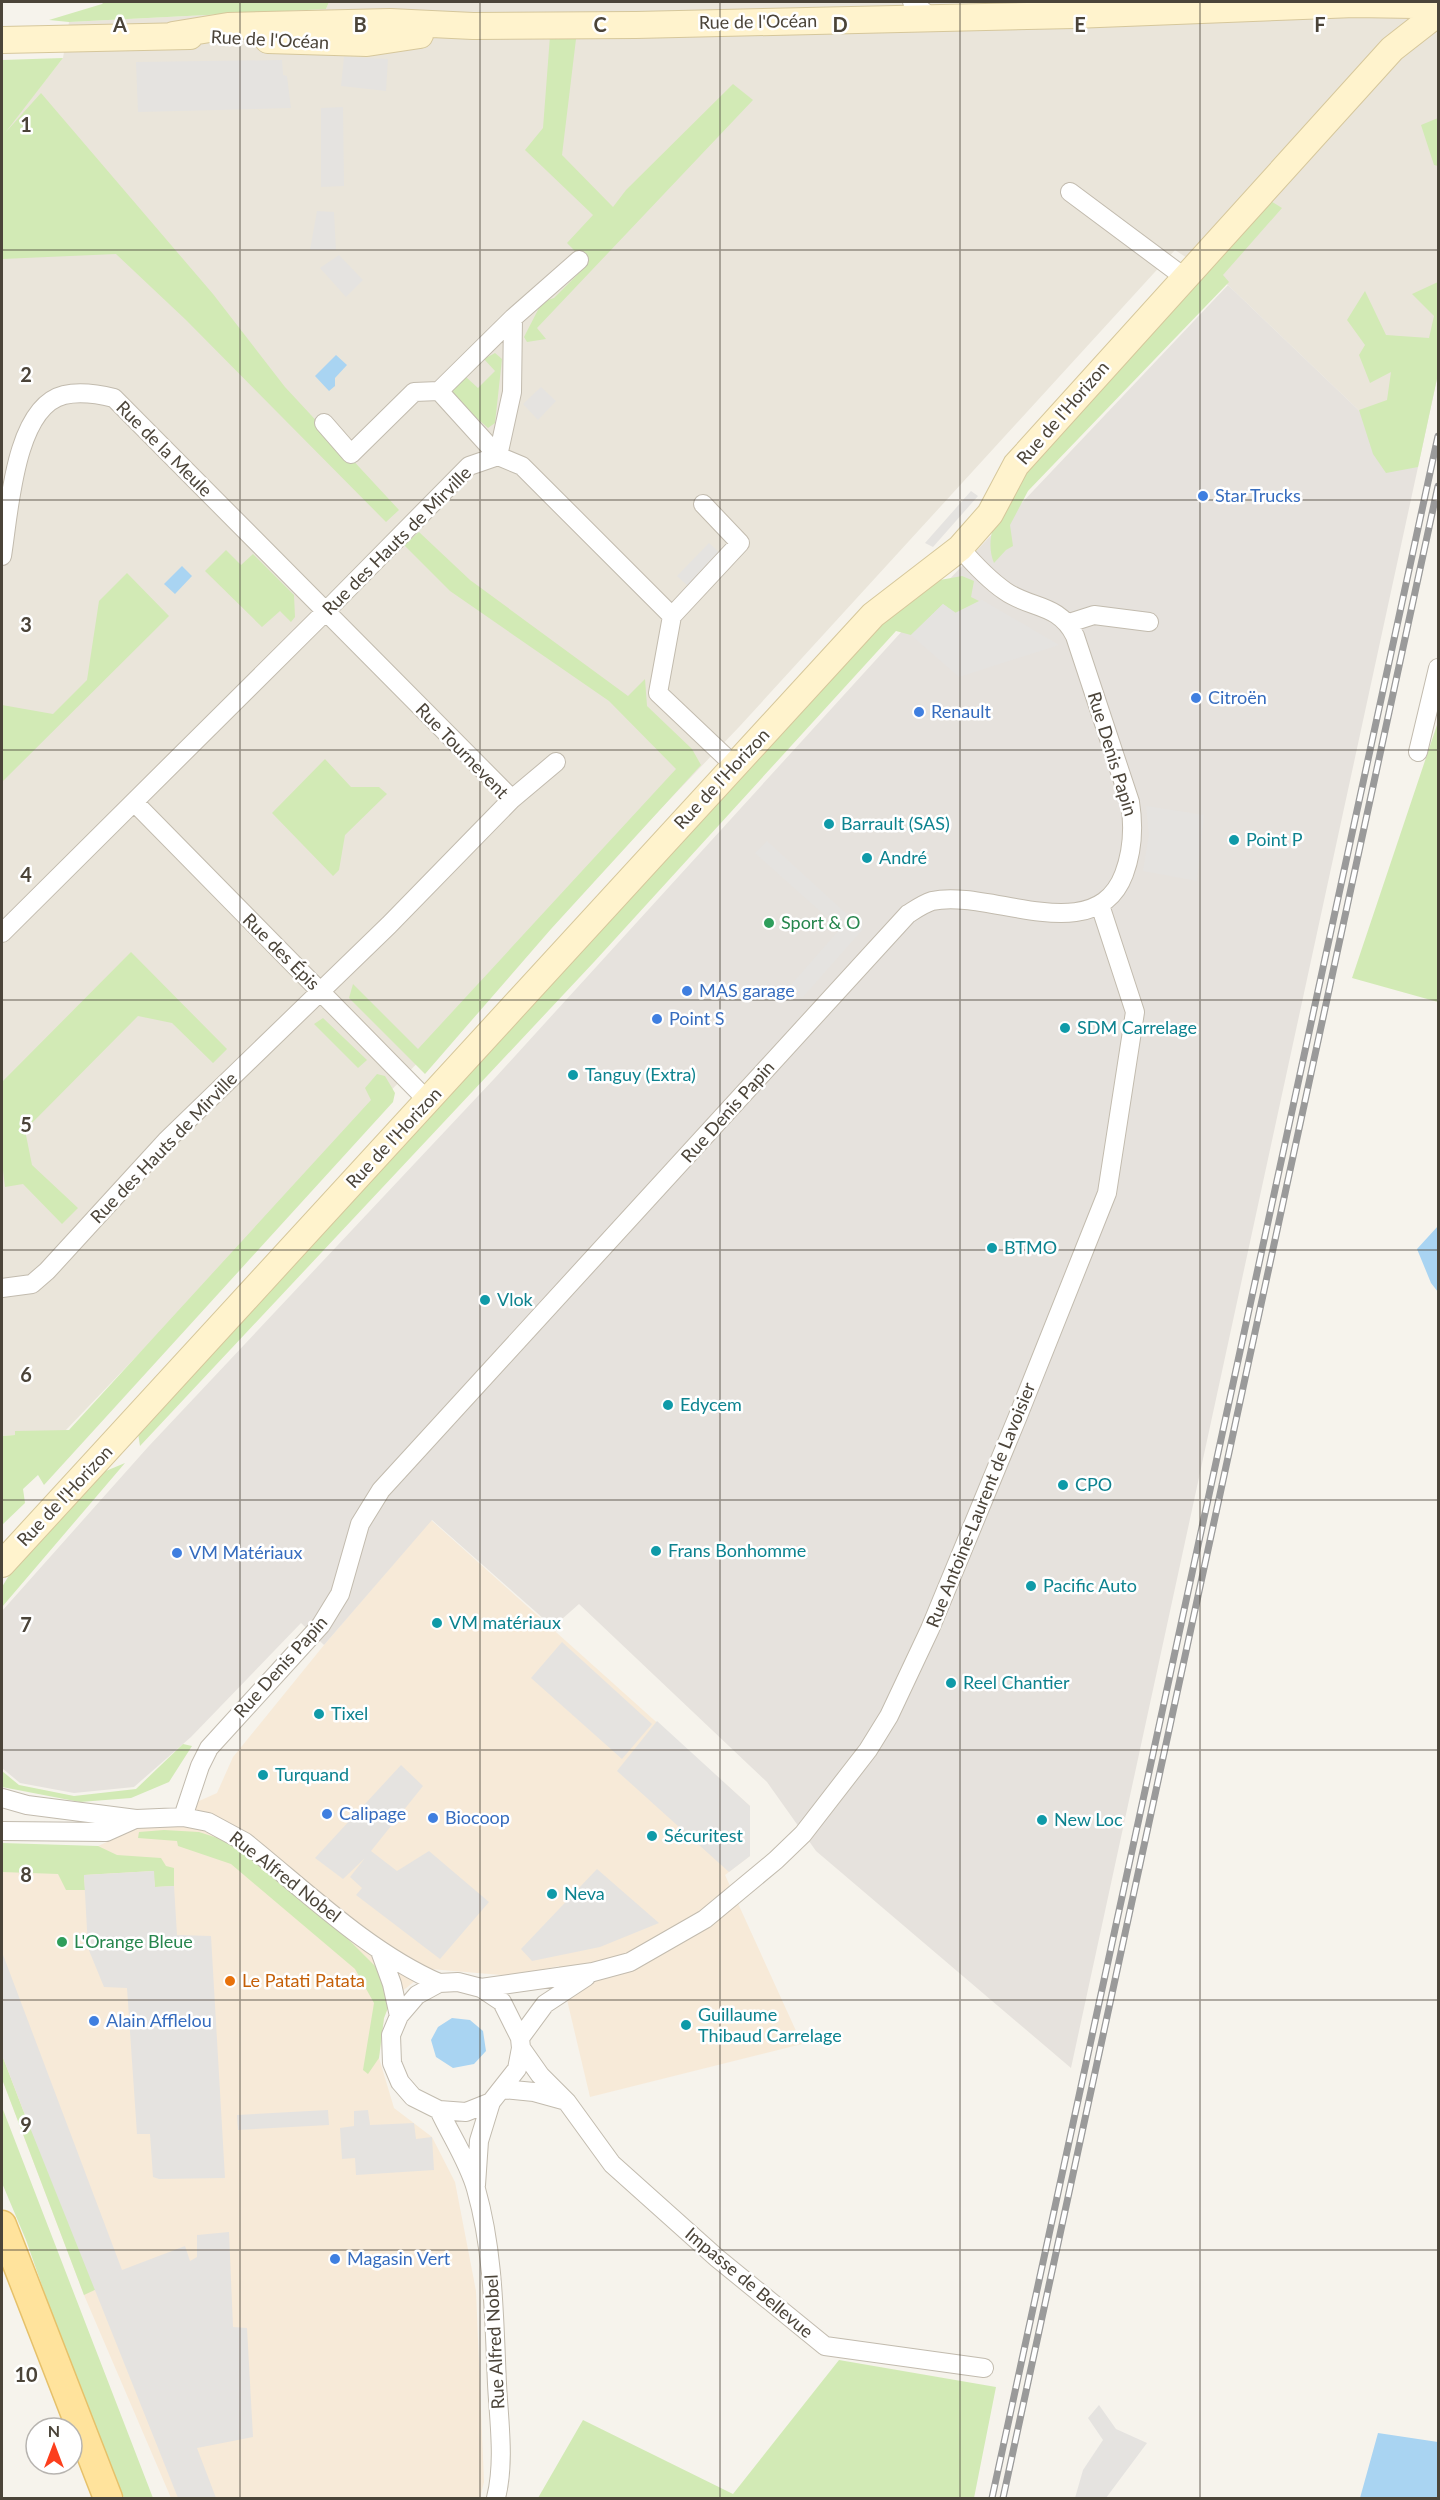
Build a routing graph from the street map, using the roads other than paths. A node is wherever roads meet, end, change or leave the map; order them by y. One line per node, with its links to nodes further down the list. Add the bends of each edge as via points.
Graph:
1 (912, 2): 3 (street)
2 (1438, 12): 3 (main road, Rue de l'Océan, via 1415,5 1355,4); 7 (main road, Rue de l'Horizon, via 1392,49)
3 (932, 18): 4 (main road, Rue de l'Océan, via 473,26 368,43 173,35)
4 (2, 40)
5 (1070, 192): 7 (street)
6 (579, 260): 8 (street)
7 (1184, 277): 13 (main road, Rue de l'Horizon, via 1016,465 990,514)
8 (513, 318): 9 (street); 11 (street, via 512,392)
9 (439, 391): 10 (street, via 414,392 351,454); 11 (street)
10 (324, 423)
11 (498, 456): 15 (street, Rue des Hauts de Mirville, via 469,466); 16 (street, via 522,466)
12 (703, 504): 16 (street, via 740,543)
13 (960, 548): 18 (street, via 1006,592 1054,612); 22 (main road, Rue de l'Horizon, via 873,615)
14 (2, 556): 15 (street, Rue de la Meule, via 20,447 31,423 44,407 62,396 92,393 114,398)
15 (326, 612): 23 (street, Rue Tournevent); 24 (street, Rue des Hauts de Mirville)
16 (672, 616): 22 (street, via 658,693)
17 (1149, 622): 18 (street, via 1094,615)
18 (1069, 623): 25 (street, Rue Denis Papin, via 1130,802 1133,823 1130,857 1123,877)
19 (1438, 668): 20 (street)
20 (1418, 752)
21 (556, 762): 23 (street)
22 (735, 766): 28 (main road, Rue de l'Horizon)
23 (512, 800): 27 (street, Rue Tournevent)
24 (134, 802): 26 (street, Rue des Hauts de Mirville); 27 (street, Rue des Épis)
25 (1100, 905): 32 (street, Rue Denis Papin, via 1079,913 1046,912 950,900 932,901 908,914 381,1490 360,1524 333,1608 209,1748); 36 (street, Rue Antoine-Laurent de Lavoisier, via 1135,1012 1107,1193 930,1629 889,1716 868,1750 803,1834 741,1891 664,1944 630,1962)
26 (2, 932)
27 (320, 992): 28 (street, Rue des Épis); 29 (street, Rue des Hauts de Mirville, via 166,1141 46,1271 32,1284)
28 (428, 1101): 30 (main road, Rue de l'Horizon)
29 (2, 1288)
30 (4, 1563)
31 (2, 1798): 33 (street)
32 (183, 1817): 33 (street, Rue Alfred Nobel); 35 (street, Rue Alfred Nobel, via 208,1822 245,1842)
33 (136, 1819): 34 (street, via 106,1832)
34 (2, 1831)
35 (380, 1951): 37 (street, Rue Alfred Nobel); 39 (street)
36 (593, 1972): 38 (street, Rue Antoine-Laurent de Lavoisier); 40 (street, Rue Antoine-Laurent de Lavoisier, via 545,2004)
37 (440, 1983): 38 (street); 39 (street, via 417,1995)
38 (481, 1988): 40 (street, via 502,2002)
39 (399, 2016): 43 (street, via 391,2035 392,2063 400,2082 413,2097)
40 (521, 2043): 41 (street, via 517,2069); 42 (street, Impasse de Bellevue, via 540,2075)
41 (497, 2096): 42 (street, via 534,2092); 43 (street, via 466,2112); 44 (street, via 479,2141)
42 (567, 2102): 46 (street, Impasse de Bellevue, via 612,2164 717,2258 825,2346)
43 (439, 2110): 44 (street)
44 (476, 2187): 48 (street, Rue Alfred Nobel, via 492,2285 501,2450)
45 (2, 2225): 47 (main road)
46 (984, 2368)
47 (108, 2499)
48 (496, 2499)

